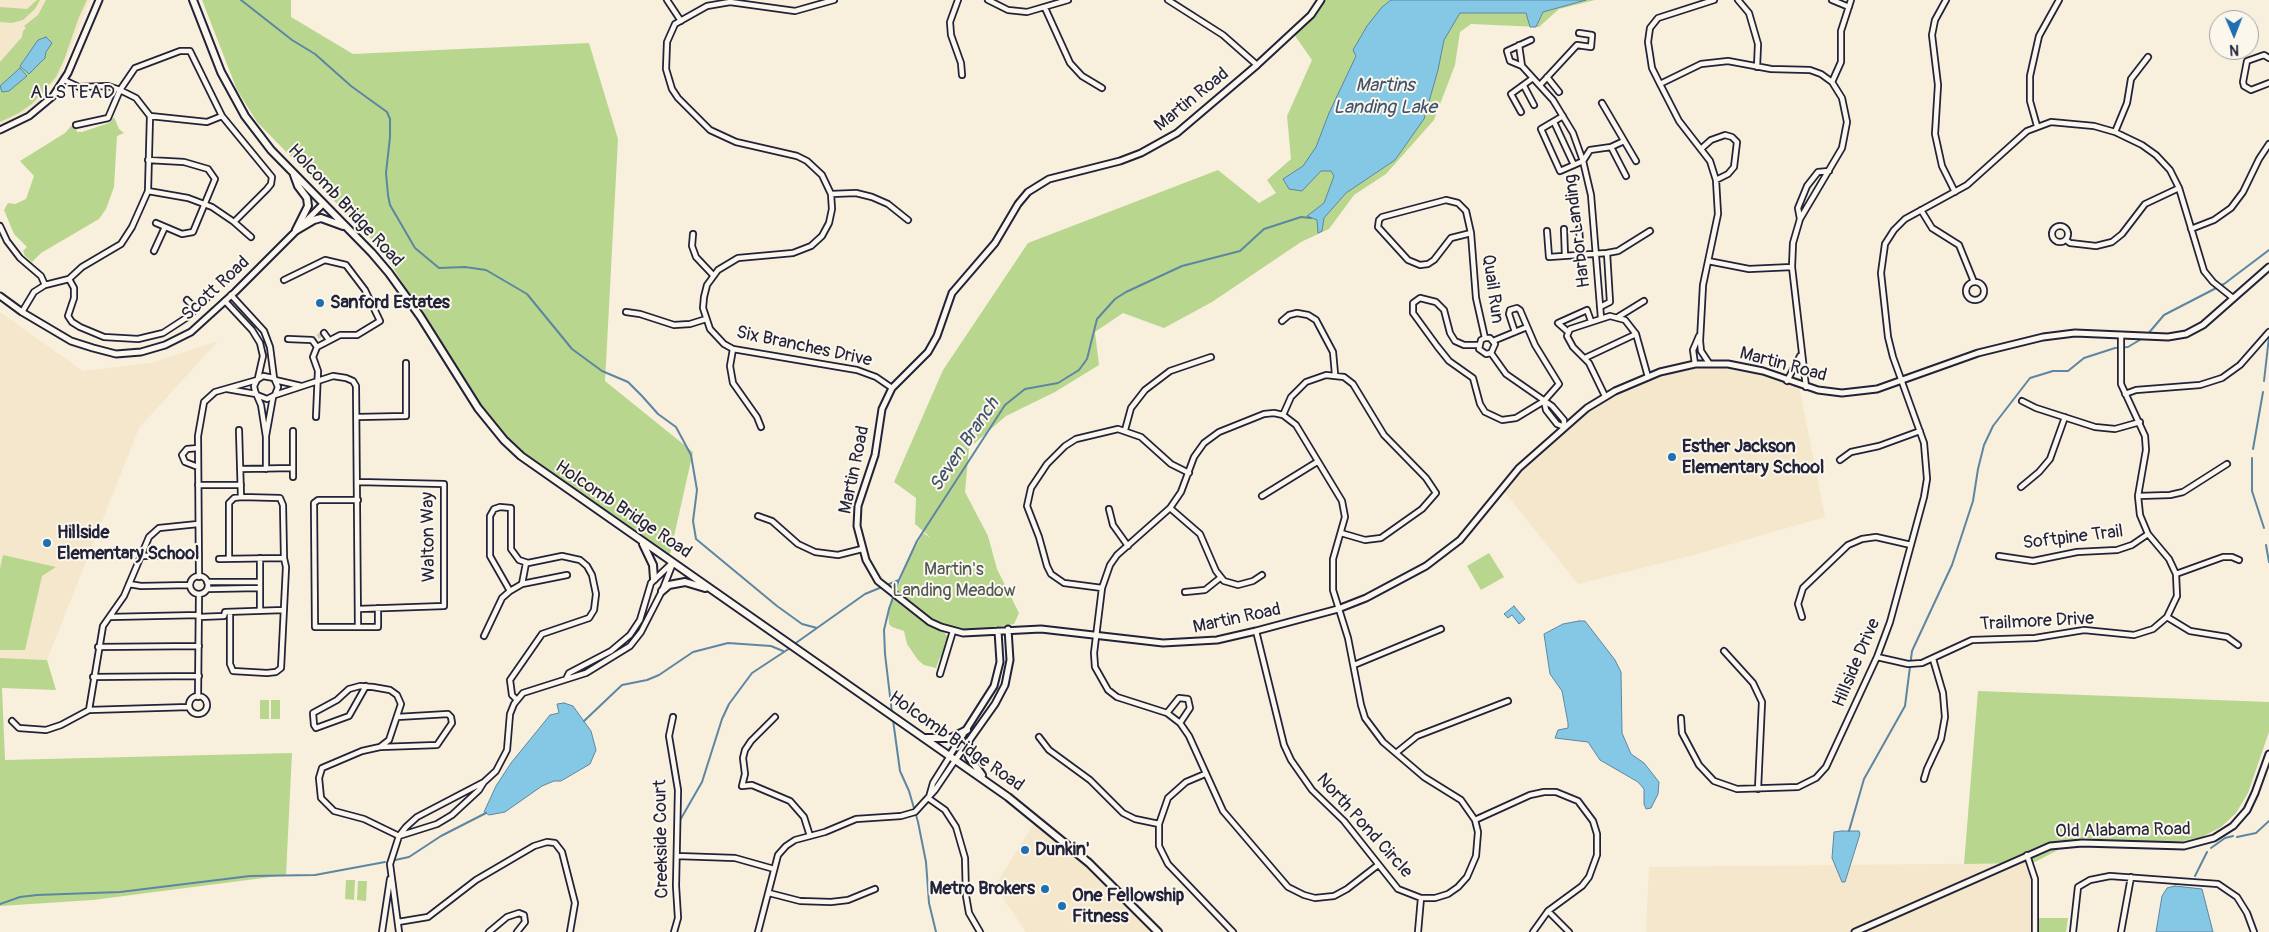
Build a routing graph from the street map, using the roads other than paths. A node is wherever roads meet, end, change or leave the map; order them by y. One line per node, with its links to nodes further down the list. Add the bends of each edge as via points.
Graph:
1 (99, 0): 31 (street)
2 (193, 0): 60 (main road, Holcomb Bridge Road, via 233,96 258,135)
3 (667, 0): 19 (street)
4 (834, 0): 16 (street, via 795,11)
5 (958, 0): 28 (street, via 950,22)
6 (988, 0): 18 (street, via 1018,12)
7 (1068, 0): 18 (street)
8 (1168, 0): 25 (street, via 1223,35)
9 (1321, 0): 25 (street, Martin Road, via 1311,15)
10 (1714, 0): 34 (street, via 1666,14 1653,23 1649,32 1649,54)
11 (1738, 0): 27 (street, via 1749,13 1758,44)
12 (1832, 0): 17 (street)
13 (1851, 0): 17 (street)
14 (1946, 0): 65 (street, via 1935,20 1932,36 1938,85 1935,134 1942,166)
15 (2059, 0): 48 (street, via 2038,36 2032,67 2030,101)
16 (748, 2): 19 (street, via 716,3)
17 (1849, 7): 32 (street, via 1841,31 1841,62)
18 (1045, 8): 37 (street, via 1070,63 1082,76)
19 (681, 21): 66 (street, via 671,32 666,51 668,79 678,98 700,123 720,136 807,161 822,175)
20 (1579, 34): 29 (street, via 1592,35 1591,47 1577,45)
21 (1531, 40): 22 (street, Harbor Landing)
22 (1520, 46): 26 (street); 26 (street, Harbor Landing, via 1507,51 1510,61)
23 (2148, 57): 50 (street, via 2131,79 2127,104)
24 (2269, 58): 33 (street, via 2264,56 2247,61 2243,82 2252,90)
25 (1256, 65): 147 (street, Martin Road, via 1194,120 1161,143 1120,161 1049,179 1028,192 995,243 952,293 928,352)
26 (1522, 66): 30 (street, Harbor Landing)
27 (1756, 67): 32 (street, via 1810,70); 34 (street, via 1709,62)
28 (962, 75)
29 (1547, 77): 35 (street); 39 (street)
30 (1533, 78): 35 (street, Harbor Landing); 36 (street)
31 (64, 80): 38 (street, via 79,87 108,86); 49 (street, via 38,111)
32 (1832, 82): 59 (street, via 1842,98 1847,122 1842,148)
33 (2269, 83)
34 (1660, 84): 54 (street, via 1679,121)
35 (1540, 85): 45 (street, Harbor Landing)
36 (1524, 86): 41 (street); 42 (street, via 1511,94)
37 (1102, 88)
38 (120, 90): 43 (street, via 136,98); 44 (street, via 134,68 180,51 190,51); 47 (street, via 108,118)
39 (1559, 92)
40 (1602, 102): 51 (street)
41 (1534, 105)
42 (1521, 112)
43 (150, 116): 44 (street, via 207,122); 55 (street)
44 (222, 116): 72 (street, via 272,177 267,189)
45 (1563, 116): 46 (street); 56 (street, Harbor Landing)
46 (1554, 122): 58 (street); 58 (street, via 1541,129 1560,171)
47 (76, 125)
48 (2037, 126): 50 (street, via 2065,122); 65 (street, Hillside Drive, via 2018,136 1978,176)
49 (0, 130)
50 (2115, 132): 63 (street, via 2156,155)
51 (1624, 141): 53 (street); 57 (street)
52 (2269, 144): 79 (street, via 2231,208 2214,220)
53 (1611, 147): 56 (street, via 1590,150); 61 (street)
54 (1702, 148): 62 (street); 62 (street, via 1711,140 1725,136 1737,142 1734,167)
55 (148, 160): 64 (street); 68 (street, via 184,162 208,169 215,179)
56 (1583, 161): 58 (street); 88 (street, Harbor Landing, via 1591,195)
57 (1636, 161)
58 (1574, 165)
59 (1829, 171): 70 (street); 70 (street, via 1818,172 1807,186 1798,208)
60 (294, 173): 67 (main road, Holcomb Bridge Road); 80 (main road, via 308,206)
61 (1626, 176)
62 (1716, 180): 92 (street, via 1718,214)
63 (2180, 188): 79 (street); 86 (street, via 2145,204 2112,242 2096,246)
64 (148, 190): 68 (street); 96 (street, via 121,244)
65 (1955, 192): 69 (street, Hillside Drive)
66 (831, 194): 71 (street, via 856,193 872,197 888,204); 95 (street, via 829,223 811,246 794,253 738,258 724,264)
67 (323, 204): 76 (main road, Holcomb Bridge Road); 80 (street, Scott Road)
68 (205, 205): 72 (street); 75 (street, via 193,232 182,234)
69 (1921, 210): 98 (street, via 1932,228 1960,245); 144 (street, Hillside Drive, via 1894,230 1885,244 1881,260 1888,337)
70 (1800, 219): 93 (street, via 1793,243)
71 (908, 220)
72 (234, 222): 85 (street)
73 (156, 223): 75 (street)
74 (0, 226): 99 (street, via 7,241 20,258 41,276)
75 (166, 227): 87 (street)
76 (348, 228): 80 (main road, via 321,218); 191 (main road, Holcomb Bridge Road, via 404,293 478,408 504,440 539,471)
77 (1564, 229): 91 (street)
78 (1579, 229): 90 (street)
79 (2191, 229): 103 (street, via 2204,271)
80 (296, 230): 100 (street, Scott Road)
81 (1547, 231): 91 (street, via 1549,258)
82 (1650, 231): 89 (street, via 1618,251)
83 (1471, 233): 83 (street, Quail Run, via 1451,238 1434,260 1420,265 1408,260 1377,223 1382,217 1446,200 1458,203 1466,211); 124 (street, Quail Run, via 1476,298)
84 (693, 234): 95 (street, via 692,246 696,257)
85 (251, 237)
86 (2066, 240)
87 (154, 251)
88 (1596, 253): 89 (street); 90 (street); 107 (street, Harbor Landing)
89 (1607, 253): 107 (street, via 1610,302)
90 (1581, 254): 91 (street)
91 (1565, 256)
92 (1708, 261): 93 (street, via 1749,269); 117 (street, via 1703,285)
93 (1792, 267): 131 (street)
94 (2269, 267): 103 (street, Martin Road)
95 (712, 275): 113 (street, via 704,296)
96 (68, 279): 99 (street); 108 (street, via 74,288 68,316 80,327 104,337 138,339 162,333)
97 (284, 280): 126 (street, via 325,260 346,265 355,276 380,321 357,335 340,335)
98 (1974, 282)
99 (45, 285): 109 (street, via 34,292)
100 (231, 295): 105 (street, Scott Road); 140 (street, via 264,331)
101 (0, 296): 109 (street, Scott Road)
102 (207, 298): 108 (street)
103 (2233, 298): 123 (street, Martin Road, via 2203,325 2186,334 2168,337)
104 (187, 300): 108 (street)
105 (225, 301): 109 (street, Scott Road, via 190,332 165,345 141,352 116,354 71,341); 141 (street, via 260,342 263,356)
106 (1644, 301): 111 (street)
107 (1600, 307): 112 (street, Harbor Landing)
108 (196, 309)
109 (22, 312)
110 (626, 312): 113 (street, via 674,325)
111 (1618, 317): 112 (street); 122 (street)
112 (1601, 318): 115 (street)
113 (706, 320): 130 (street, Six Branches Drive, via 716,337)
114 (1282, 321): 138 (street, via 1297,313 1316,320 1333,352)
115 (1591, 321): 118 (street); 118 (street, via 1587,310 1558,323)
116 (1527, 327): 119 (street); 119 (street, via 1520,310 1512,308 1509,314); 153 (street, via 1558,381 1557,387)
117 (1701, 330): 136 (street, via 1701,352); 137 (street, via 1694,350)
118 (1567, 331): 134 (street, via 1573,347)
119 (1515, 332): 127 (street)
120 (2269, 332): 149 (street, via 2240,365 2217,380)
121 (324, 333): 126 (street)
122 (1636, 334): 134 (street); 139 (street)
123 (2121, 335): 144 (street, Martin Road, via 2075,333 2043,337 1978,353); 149 (street, via 2119,373)
124 (1485, 338): 127 (street, Quail Run); 128 (street)
125 (288, 339): 129 (street, via 312,340)
126 (329, 340): 129 (street)
127 (1493, 341): 132 (street, Quail Run, via 1495,348)
128 (1478, 345): 132 (street, via 1482,353); 153 (street, via 1464,346 1455,341 1444,310 1436,302 1420,298 1413,303 1413,313 1449,361 1473,378 1485,412 1509,420)
129 (317, 347): 142 (street, via 313,356 318,371)
130 (733, 348): 147 (street, Six Branches Drive, via 857,370); 160 (street, via 730,366 733,382)
131 (1801, 350): 143 (street); 146 (street)
132 (1491, 353): 153 (street, via 1506,374)
133 (1211, 357): 163 (street, via 1170,371 1145,390 1131,408)
134 (1585, 358): 152 (street)
135 (406, 363): 157 (street, via 406,416)
136 (1709, 363): 137 (street, Martin Road); 143 (street, Martin Road, via 1747,367)
137 (1695, 364): 139 (street, Martin Road)
138 (1335, 374): 155 (street, via 1300,386); 189 (street, via 1353,384 1384,435 1436,492 1422,509 1381,538 1365,540)
139 (1648, 377): 152 (street, Martin Road)
140 (275, 379): 141 (street, via 266,375); 145 (street); 151 (street, via 278,388)
141 (257, 380): 148 (street); 150 (street, via 254,386)
142 (316, 380): 145 (street); 156 (street); 157 (street, via 333,376 353,381 358,395)
143 (1787, 380): 146 (street, Martin Road)
144 (1902, 381): 146 (street, Martin Road, via 1855,392); 165 (street, Hillside Drive)
145 (302, 386): 151 (street)
146 (1806, 387)
147 (892, 388): 194 (street, Martin Road, via 882,409 875,455 858,506 857,526)
148 (227, 389): 150 (street); 167 (street, via 215,392 204,402)
149 (2125, 394): 159 (street)
150 (257, 395): 151 (street, via 267,399); 166 (street)
151 (274, 396): 166 (street)
152 (1605, 396): 161 (street, Martin Road)
153 (1544, 401): 161 (street, via 1564,420)
154 (2022, 401): 158 (street)
155 (1283, 415): 169 (street, North Pond Circle, via 1296,425); 175 (street, via 1264,414 1212,436 1198,450)
156 (316, 417)
157 (358, 417): 177 (street)
158 (2065, 418): 159 (street, via 2108,429); 180 (street, via 2050,459)
159 (2140, 422): 182 (street, via 2146,450)
160 (761, 427)
161 (1564, 427): 225 (street, Martin Road, via 1519,468 1473,527 1446,552 1391,586)
162 (239, 430): 174 (street)
163 (1125, 430): 175 (street, via 1141,437 1171,464); 217 (street, via 1090,434 1065,446 1047,464 1027,498 1028,512 1051,574 1064,583)
164 (293, 431): 172 (street)
165 (1920, 431): 168 (street, via 1880,446 1851,452); 192 (street, Hillside Drive, via 1926,454 1927,479)
166 (266, 437): 173 (street)
167 (198, 448): 171 (street); 171 (street, via 185,450 182,456 184,462)
168 (1840, 460)
169 (1317, 462): 181 (street); 189 (street, North Pond Circle, via 1342,501 1345,517)
170 (2227, 464): 182 (street, via 2184,492)
171 (198, 467): 178 (street)
172 (293, 468): 173 (street); 176 (street)
173 (266, 469): 174 (street)
174 (240, 470): 179 (street)
175 (1189, 473): 185 (street)
176 (293, 477)
177 (358, 482): 184 (street); 224 (street, Walton Way, via 444,484 444,606)
178 (198, 485): 179 (street); 188 (street)
179 (241, 485): 183 (street)
180 (2021, 487)
181 (1262, 496)
182 (2138, 496): 190 (street, via 2140,515)
183 (242, 497): 199 (street, via 280,498 283,505); 201 (street, via 229,502)
184 (358, 500): 226 (street); 236 (street, via 318,500 314,503 315,627)
185 (1170, 508): 193 (street); 209 (street, via 1200,534)
186 (1109, 509): 193 (street, via 1113,525)
187 (758, 516): 194 (street, via 772,521 798,544 815,552 838,555)
188 (198, 524): 195 (street); 196 (street, via 159,528 149,537)
189 (1341, 533): 225 (street, North Pond Circle, via 1331,574)
190 (2148, 534): 197 (street, Softpine Trail, via 2117,550 2077,552 2033,561); 205 (street)
191 (641, 541): 204 (main road, Holcomb Bridge Road); 210 (main road, via 653,565)
192 (1911, 545): 232 (street, via 1876,537 1848,545 1803,588 1798,604); 248 (street, Hillside Drive)
193 (1128, 546): 217 (street, via 1110,565)
194 (862, 549): 239 (street, Martin Road, via 871,571 886,589 930,622)
195 (199, 555): 196 (street); 207 (street)
196 (140, 556): 213 (street)
197 (1999, 556)
198 (260, 558): 199 (street); 201 (street); 212 (street)
199 (284, 558): 227 (street)
200 (219, 559): 201 (street)
201 (229, 559)
202 (2239, 560): 205 (street, via 2223,557)
203 (526, 563): 214 (street); 219 (street, via 519,560 511,549 511,508 494,509 490,516 490,556); 259 (street, via 562,556 580,560 592,575 596,602 589,618 542,634 510,680 512,695)
204 (673, 563): 210 (street); 220 (street); 221 (main road, Holcomb Bridge Road)
205 (2176, 574): 233 (street, via 2177,596)
206 (1262, 575): 209 (street, via 1253,582 1238,585)
207 (199, 576): 211 (street); 215 (street, via 192,579)
208 (567, 576): 214 (street)
209 (1220, 578): 222 (street, via 1205,590)
210 (654, 579): 234 (street)
211 (207, 582): 212 (street); 218 (street)
212 (260, 582): 216 (street)
213 (129, 584): 215 (street); 231 (street, via 113,614)
214 (522, 584): 219 (street)
215 (190, 585): 223 (street)
216 (260, 588): 218 (street); 228 (street)
217 (1102, 588): 243 (street)
218 (207, 589): 223 (street)
219 (510, 590): 242 (street, via 502,598)
220 (662, 591): 221 (main road, via 669,585 686,582); 235 (street)
221 (713, 591): 272 (main road, Holcomb Bridge Road)
222 (1186, 592)
223 (198, 594): 230 (street)
224 (378, 608): 226 (street, Walton Way); 236 (street, via 378,627)
225 (1338, 608): 241 (street, Martin Road); 250 (street, North Pond Circle)
226 (358, 609): 236 (street)
227 (284, 610): 228 (street); 229 (street, via 281,668 267,673 233,671 230,664)
228 (260, 611): 229 (street)
229 (230, 612): 230 (street, via 225,612 224,616)
230 (199, 616): 231 (street); 245 (street)
231 (108, 617): 246 (street)
232 (1802, 617)
233 (2167, 617): 244 (street, via 2190,632 2227,637); 249 (street, Trailmore Drive, via 2153,629 2134,635 2084,630 2035,638 1972,640 1958,644)
234 (640, 620): 235 (street); 251 (street, via 622,643)
235 (645, 624): 252 (street, via 630,646)
236 (358, 627)
237 (1008, 629): 240 (street, Martin Road); 243 (street, Martin Road, via 1041,629); 273 (street, via 1010,660 1005,685)
238 (1441, 629): 250 (street)
239 (953, 631): 240 (street, Martin Road, via 974,634); 253 (street)
240 (998, 631): 270 (street, via 1000,662 994,686)
241 (1256, 631): 243 (street, Martin Road, via 1180,644); 290 (street, North Pond Circle, via 1277,722 1291,760 1312,790 1344,821)
242 (484, 636)
243 (1096, 636): 263 (street, via 1096,667 1108,690 1126,701)
244 (2238, 645)
245 (199, 646): 246 (street); 254 (street)
246 (98, 647): 255 (street)
247 (1724, 651): 282 (street, via 1753,683 1762,702)
248 (1877, 657): 249 (street, Trailmore Drive, via 1908,664); 282 (street, Hillside Drive, via 1822,772 1798,787)
249 (1933, 660): 279 (street, via 1943,693 1945,717 1941,739)
250 (1354, 665): 275 (street, North Pond Circle, via 1365,718 1377,736)
251 (582, 666): 252 (street); 256 (street)
252 (586, 673): 256 (street)
253 (940, 674)
254 (199, 676): 255 (street); 258 (street)
255 (94, 677): 262 (street)
256 (566, 679): 259 (street, via 528,690)
257 (366, 686): 257 (street, via 350,689 314,713 312,719 316,728 349,716); 265 (street, via 390,690 397,695 401,704)
258 (198, 697): 261 (street, via 192,699); 261 (street, via 206,701 205,712 197,714)
259 (517, 700): 281 (street, via 510,714 505,757)
260 (1508, 701): 275 (street, via 1417,736)
261 (190, 706): 262 (street)
262 (89, 710): 268 (street, via 46,730 19,728)
263 (1167, 713): 269 (street); 269 (street, via 1179,698 1188,699 1190,708)
264 (673, 716): 289 (street, Creekside Court, via 669,736 678,790)
265 (398, 717): 274 (street, via 389,740); 274 (street, via 448,714 452,724 438,745)
266 (775, 717): 287 (street, via 745,750 742,786 752,785 790,801 804,817)
267 (1681, 718): 282 (street, Hillside Drive, via 1682,734 1705,774 1725,787)
268 (12, 721)
269 (1180, 723): 278 (street)
270 (967, 730): 272 (main road, via 951,738); 277 (street)
271 (1040, 737): 285 (street, via 1049,750 1090,780 1123,813)
272 (925, 738): 277 (main road, Holcomb Bridge Road)
273 (968, 742): 277 (street); 280 (main road, via 969,757)
274 (380, 747): 286 (street, via 322,768 319,778 321,798 334,811 364,819)
275 (1396, 753): 284 (street, North Pond Circle, via 1424,777 1461,800)
276 (2269, 754): 288 (street, Old Alabama Road, via 2247,810 2232,826 2209,840 2174,846 2060,844)
277 (953, 757): 280 (main road, Holcomb Bridge Road); 283 (street)
278 (1205, 774): 285 (street, via 1173,792 1164,806); 290 (street, via 1230,821 1282,882 1295,892 1315,898 1334,896)
279 (1924, 779)
280 (985, 780): 307 (main road, Holcomb Bridge Road, via 1089,863)
281 (484, 782): 286 (street, via 417,817); 286 (street, via 480,790 452,815 437,824)
282 (1758, 789)
283 (928, 798): 287 (street, via 908,815 856,819); 306 (street, via 945,810 956,827 965,858 969,913)
284 (1475, 820): 296 (street, North Pond Circle, via 1478,847 1467,877 1448,894); 297 (street, via 1544,792 1568,795 1586,809 1597,834 1594,868 1582,886)
285 (1159, 824): 308 (street, via 1160,846 1168,864)
286 (400, 836): 292 (street, via 390,864)
287 (810, 836): 291 (street, via 786,846)
288 (2027, 855): 312 (street, Old Alabama Road); 313 (street, via 2035,879)
289 (677, 856): 291 (street, via 735,858); 304 (street, Creekside Court, via 678,918)
290 (1378, 866): 296 (street, North Pond Circle, via 1398,888)
291 (774, 869): 295 (street)
292 (391, 875): 298 (street); 299 (street)
293 (2131, 877): 314 (street, via 2101,877 2078,887); 315 (street); 316 (street, via 2218,884 2237,897)
294 (875, 889): 295 (street, via 848,900 831,902 800,901)
295 (769, 893): 305 (street)
296 (1422, 898): 309 (street)
297 (1548, 911): 310 (street); 311 (street)
298 (398, 922): 300 (street); 303 (street, via 428,917 476,880 534,846 547,842 555,844 562,852 574,903)
299 (382, 932)
300 (399, 932)
301 (489, 932): 302 (street, via 508,917 519,913 524,915 525,922)
302 (517, 932)
303 (570, 932)
304 (674, 932)
305 (758, 932)
306 (980, 932)
307 (1158, 932)
308 (1233, 932)
309 (1418, 932)
310 (1533, 932)
311 (1569, 932)
312 (1856, 932)
313 (2034, 932)
314 (2073, 932)
315 (2121, 932)
316 (2254, 932)

